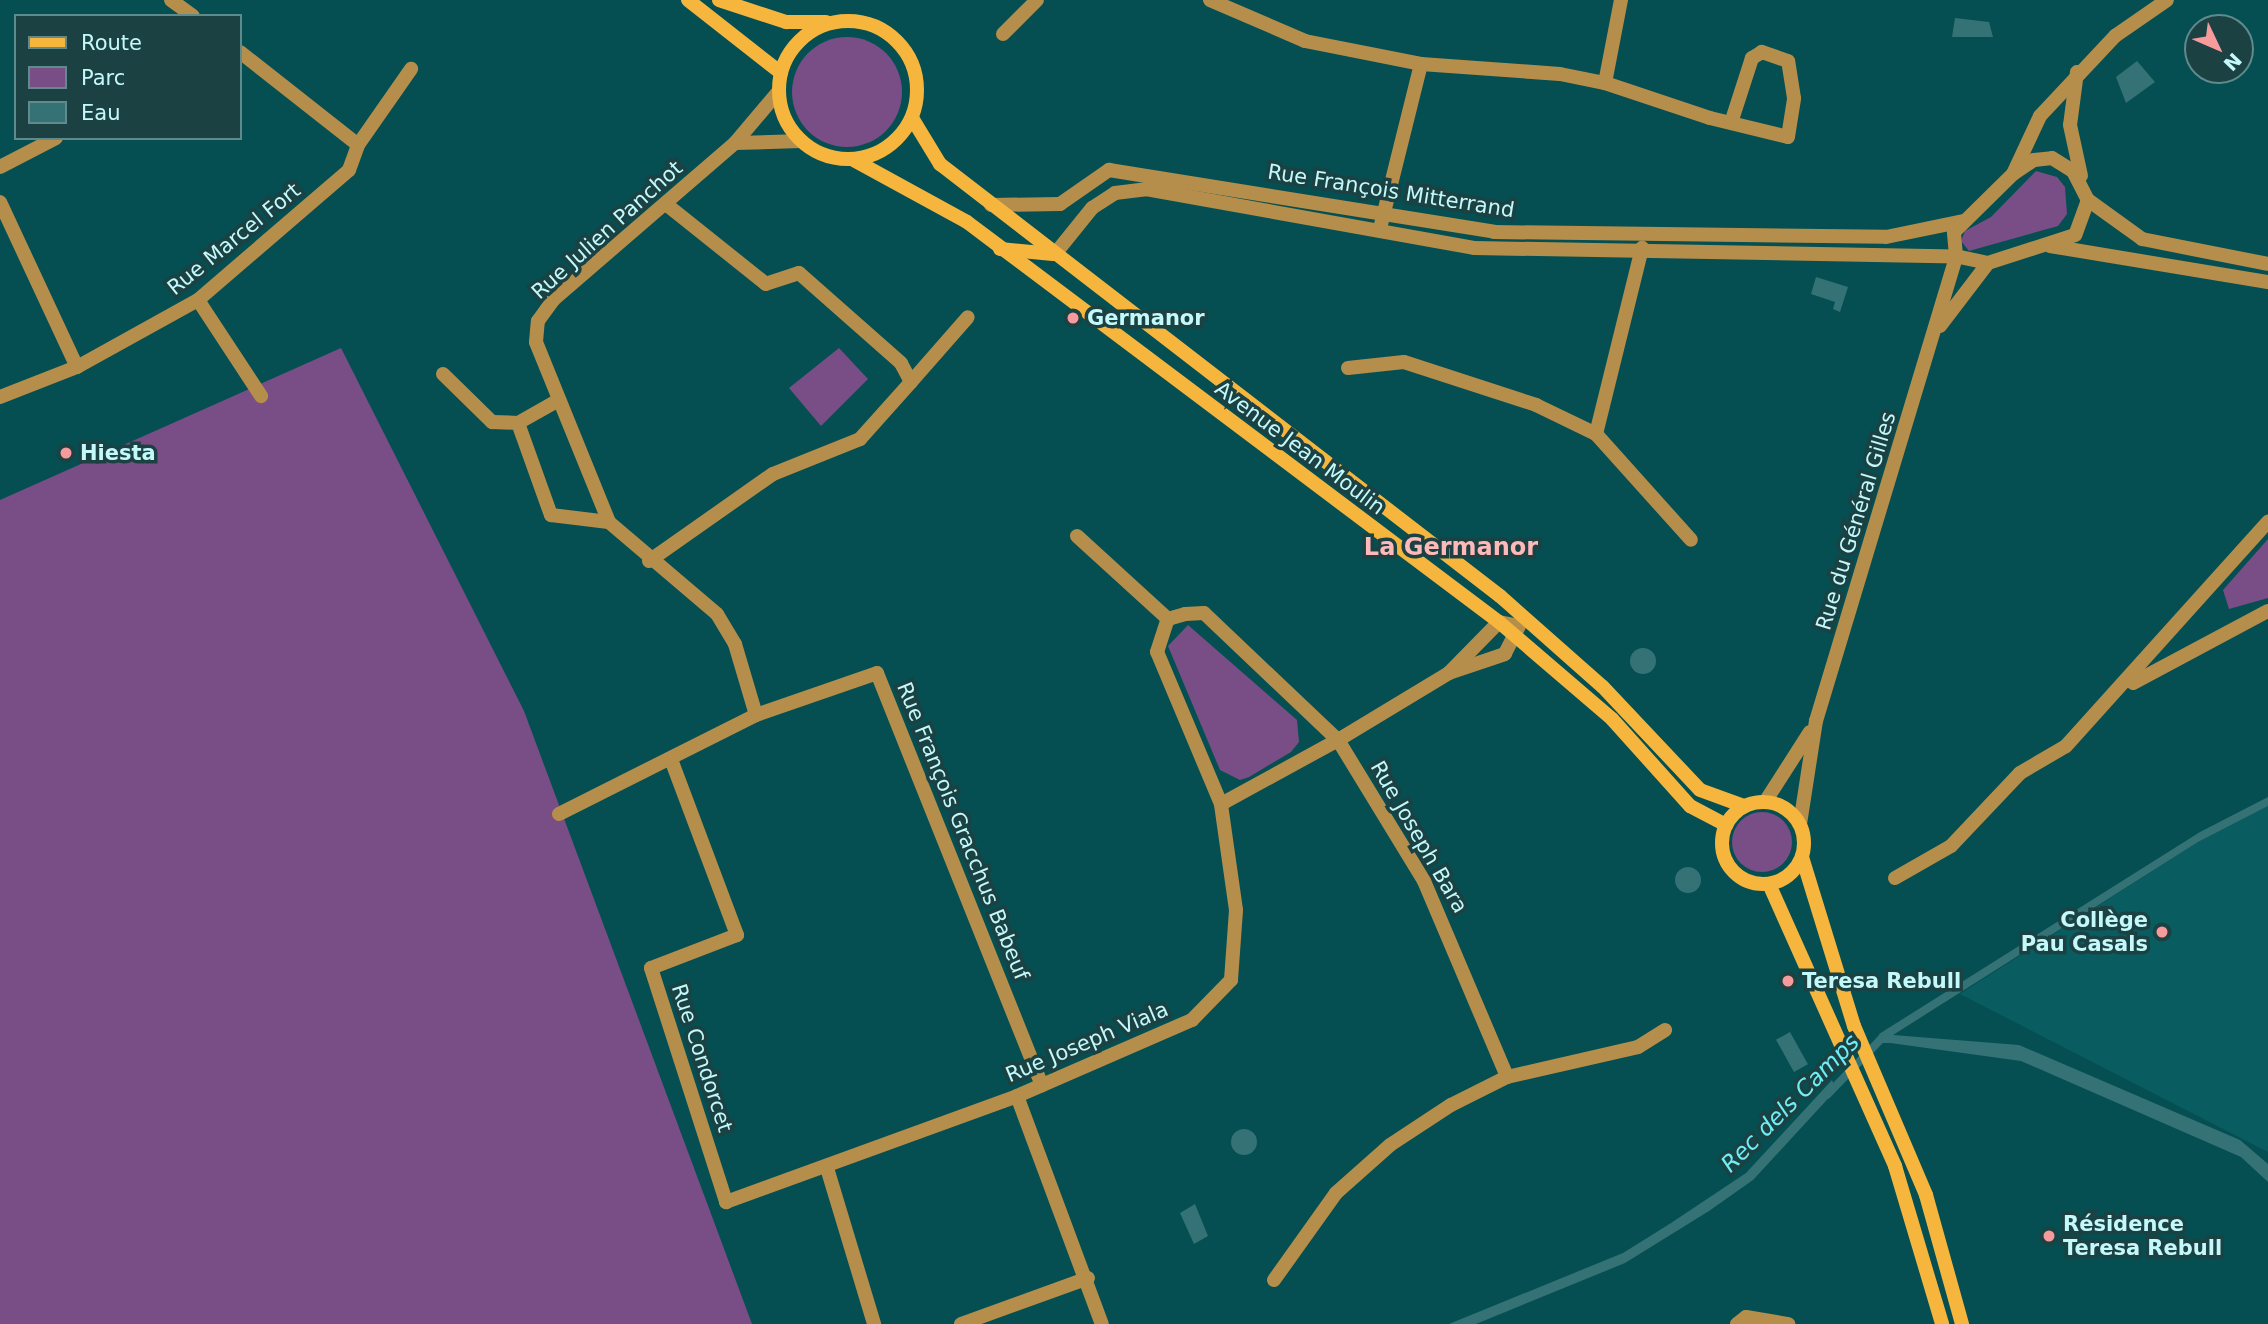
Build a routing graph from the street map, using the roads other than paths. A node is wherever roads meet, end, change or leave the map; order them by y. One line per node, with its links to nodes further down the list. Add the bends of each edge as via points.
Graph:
1 (171, 0): 8 (street)
2 (688, 0): 15 (main road)
3 (719, 0): 9 (main road, via 786,22)
4 (1037, 0): 10 (street)
5 (1210, 0): 12 (street, via 1305,41)
6 (1621, 0): 16 (street)
7 (2167, 0): 14 (street)
8 (190, 14)
9 (835, 22): 15 (main road, via 800,40); 18 (main road, via 856,21 895,38 916,76)
10 (1003, 34)
11 (242, 54): 23 (street)
12 (1421, 64): 16 (street); 32 (street)
13 (411, 69): 23 (street, Rue Marcel Fort)
14 (2078, 71): 26 (street, via 2040,116); 27 (street, via 2070,125)
15 (781, 73): 17 (main road)
16 (1605, 83): 19 (street)
17 (779, 91): 21 (main road, via 789,127); 22 (street, Rue Julien Panchot)
18 (912, 118): 24 (main road, via 888,147); 31 (main road, Avenue Jean Moulin, via 940,164)
19 (1731, 123): 19 (street, via 1752,58 1762,52 1788,61 1794,98 1788,137)
20 (52, 140): 25 (street)
21 (801, 141): 22 (street); 24 (main road, via 833,158)
22 (735, 143): 30 (street, Rue Julien Panchot)
23 (358, 145): 44 (street, Rue Marcel Fort, via 349,170)
24 (852, 159): 37 (main road, Avenue Jean Moulin, via 950,210)
25 (0, 167)
26 (2013, 174): 27 (street, via 2034,160 2052,158); 33 (street)
27 (2082, 180): 28 (street)
28 (2088, 200): 36 (street, via 2075,234); 42 (street, via 2142,239)
29 (0, 202): 47 (street)
30 (667, 205): 50 (street, via 766,284 799,273 901,363); 53 (street, Rue Julien Panchot, via 553,300 538,321 536,342)
31 (991, 205): 32 (street, Rue François Mitterrand, via 1060,204 1109,170); 38 (main road, Avenue Jean Moulin)
32 (1383, 216): 34 (street); 35 (street, Rue François Mitterrand, via 1494,232)
33 (1964, 220): 35 (street, Rue François Mitterrand, via 1886,237); 40 (street, Rue du Général Gilles, via 1954,232)
34 (1379, 233): 38 (street, Rue François Mitterrand, via 1146,189 1115,193 1092,208); 39 (street, Rue François Mitterrand, via 1474,248)
35 (1644, 237): 39 (street)
36 (2050, 246): 41 (street); 43 (street)
37 (999, 249): 38 (main road); 64 (main road, Avenue Jean Moulin)
38 (1055, 254): 61 (main road, Avenue Jean Moulin)
39 (1641, 255): 40 (street, Rue François Mitterrand); 55 (street)
40 (1956, 256): 41 (street, Rue François Mitterrand); 46 (street, Rue du Général Gilles)
41 (1988, 264): 46 (street, Rue du Général Gilles)
42 (2268, 264)
43 (2268, 282)
44 (198, 300): 47 (street, Rue Marcel Fort); 51 (street)
45 (968, 317): 50 (street)
46 (1935, 333): 70 (street, Rue du Général Gilles)
47 (78, 367): 52 (street, Rue Marcel Fort)
48 (1348, 368): 55 (street, via 1404,362 1536,405)
49 (443, 374): 54 (street, via 492,422)
50 (911, 382): 60 (street, via 860,439 773,474)
51 (261, 396)
52 (0, 397)
53 (556, 401): 54 (street); 56 (street, Rue Julien Panchot)
54 (517, 423): 56 (street, via 551,515)
55 (1596, 434): 59 (street)
56 (609, 522): 60 (street, Rue Julien Panchot)
57 (2268, 522): 68 (street)
58 (1077, 536): 63 (street)
59 (1691, 540)
60 (649, 561): 69 (street, Rue Julien Panchot, via 717,614 735,644)
61 (1500, 596): 65 (street); 66 (main road, Avenue Jean Moulin)
62 (2268, 611): 68 (street)
63 (1168, 620): 71 (street, via 1204,613); 74 (street, Rue Joseph Viala, via 1157,652)
64 (1499, 621): 65 (main road, Avenue Jean Moulin); 67 (street)
65 (1519, 631): 66 (street); 67 (street, via 1505,654); 78 (main road, Avenue Jean Moulin, via 1612,719 1690,806)
66 (1550, 640): 75 (main road, Avenue Jean Moulin, via 1700,790)
67 (1449, 673): 71 (street)
68 (2122, 688): 80 (street, via 2066,746 2020,773 1951,846)
69 (756, 715): 72 (street); 84 (street, Rue François Gracchus Babeuf, via 877,673)
70 (1816, 721): 73 (street, Rue du Général Gilles); 77 (street, Rue du Général Gilles)
71 (1338, 740): 74 (street); 83 (street, Rue Joseph Bara, via 1424,881)
72 (672, 762): 76 (street); 87 (street, Rue Condorcet, via 737,936 652,968 726,1202)
73 (1765, 802): 75 (main road); 77 (main road, via 1785,807)
74 (1221, 804): 84 (street, Rue Joseph Viala, via 1236,910 1231,980 1192,1020)
75 (1744, 806): 78 (main road)
76 (559, 814)
77 (1800, 824): 79 (main road)
78 (1726, 825): 81 (main road, via 1722,846 1730,867 1747,881)
79 (1802, 857): 81 (main road, via 1793,872); 96 (main road, via 1854,1026 1926,1195)
80 (1895, 878)
81 (1769, 884): 95 (main road, via 1906,1198)
82 (1665, 1030): 83 (street, via 1638,1047)
83 (1507, 1077): 89 (street, via 1390,1145 1336,1193)
84 (1042, 1085): 85 (street, Rue Joseph Viala)
85 (1017, 1096): 86 (street, Rue Joseph Viala); 88 (street)
86 (937, 1124): 87 (street, Rue Condorcet)
87 (827, 1168): 90 (street)
88 (1088, 1278): 91 (street); 92 (street)
89 (1274, 1280)
90 (874, 1324)
91 (961, 1324)
92 (1102, 1324)
93 (1737, 1324): 94 (street, via 1746,1317)
94 (1788, 1324)
95 (1942, 1324)
96 (1962, 1324)

